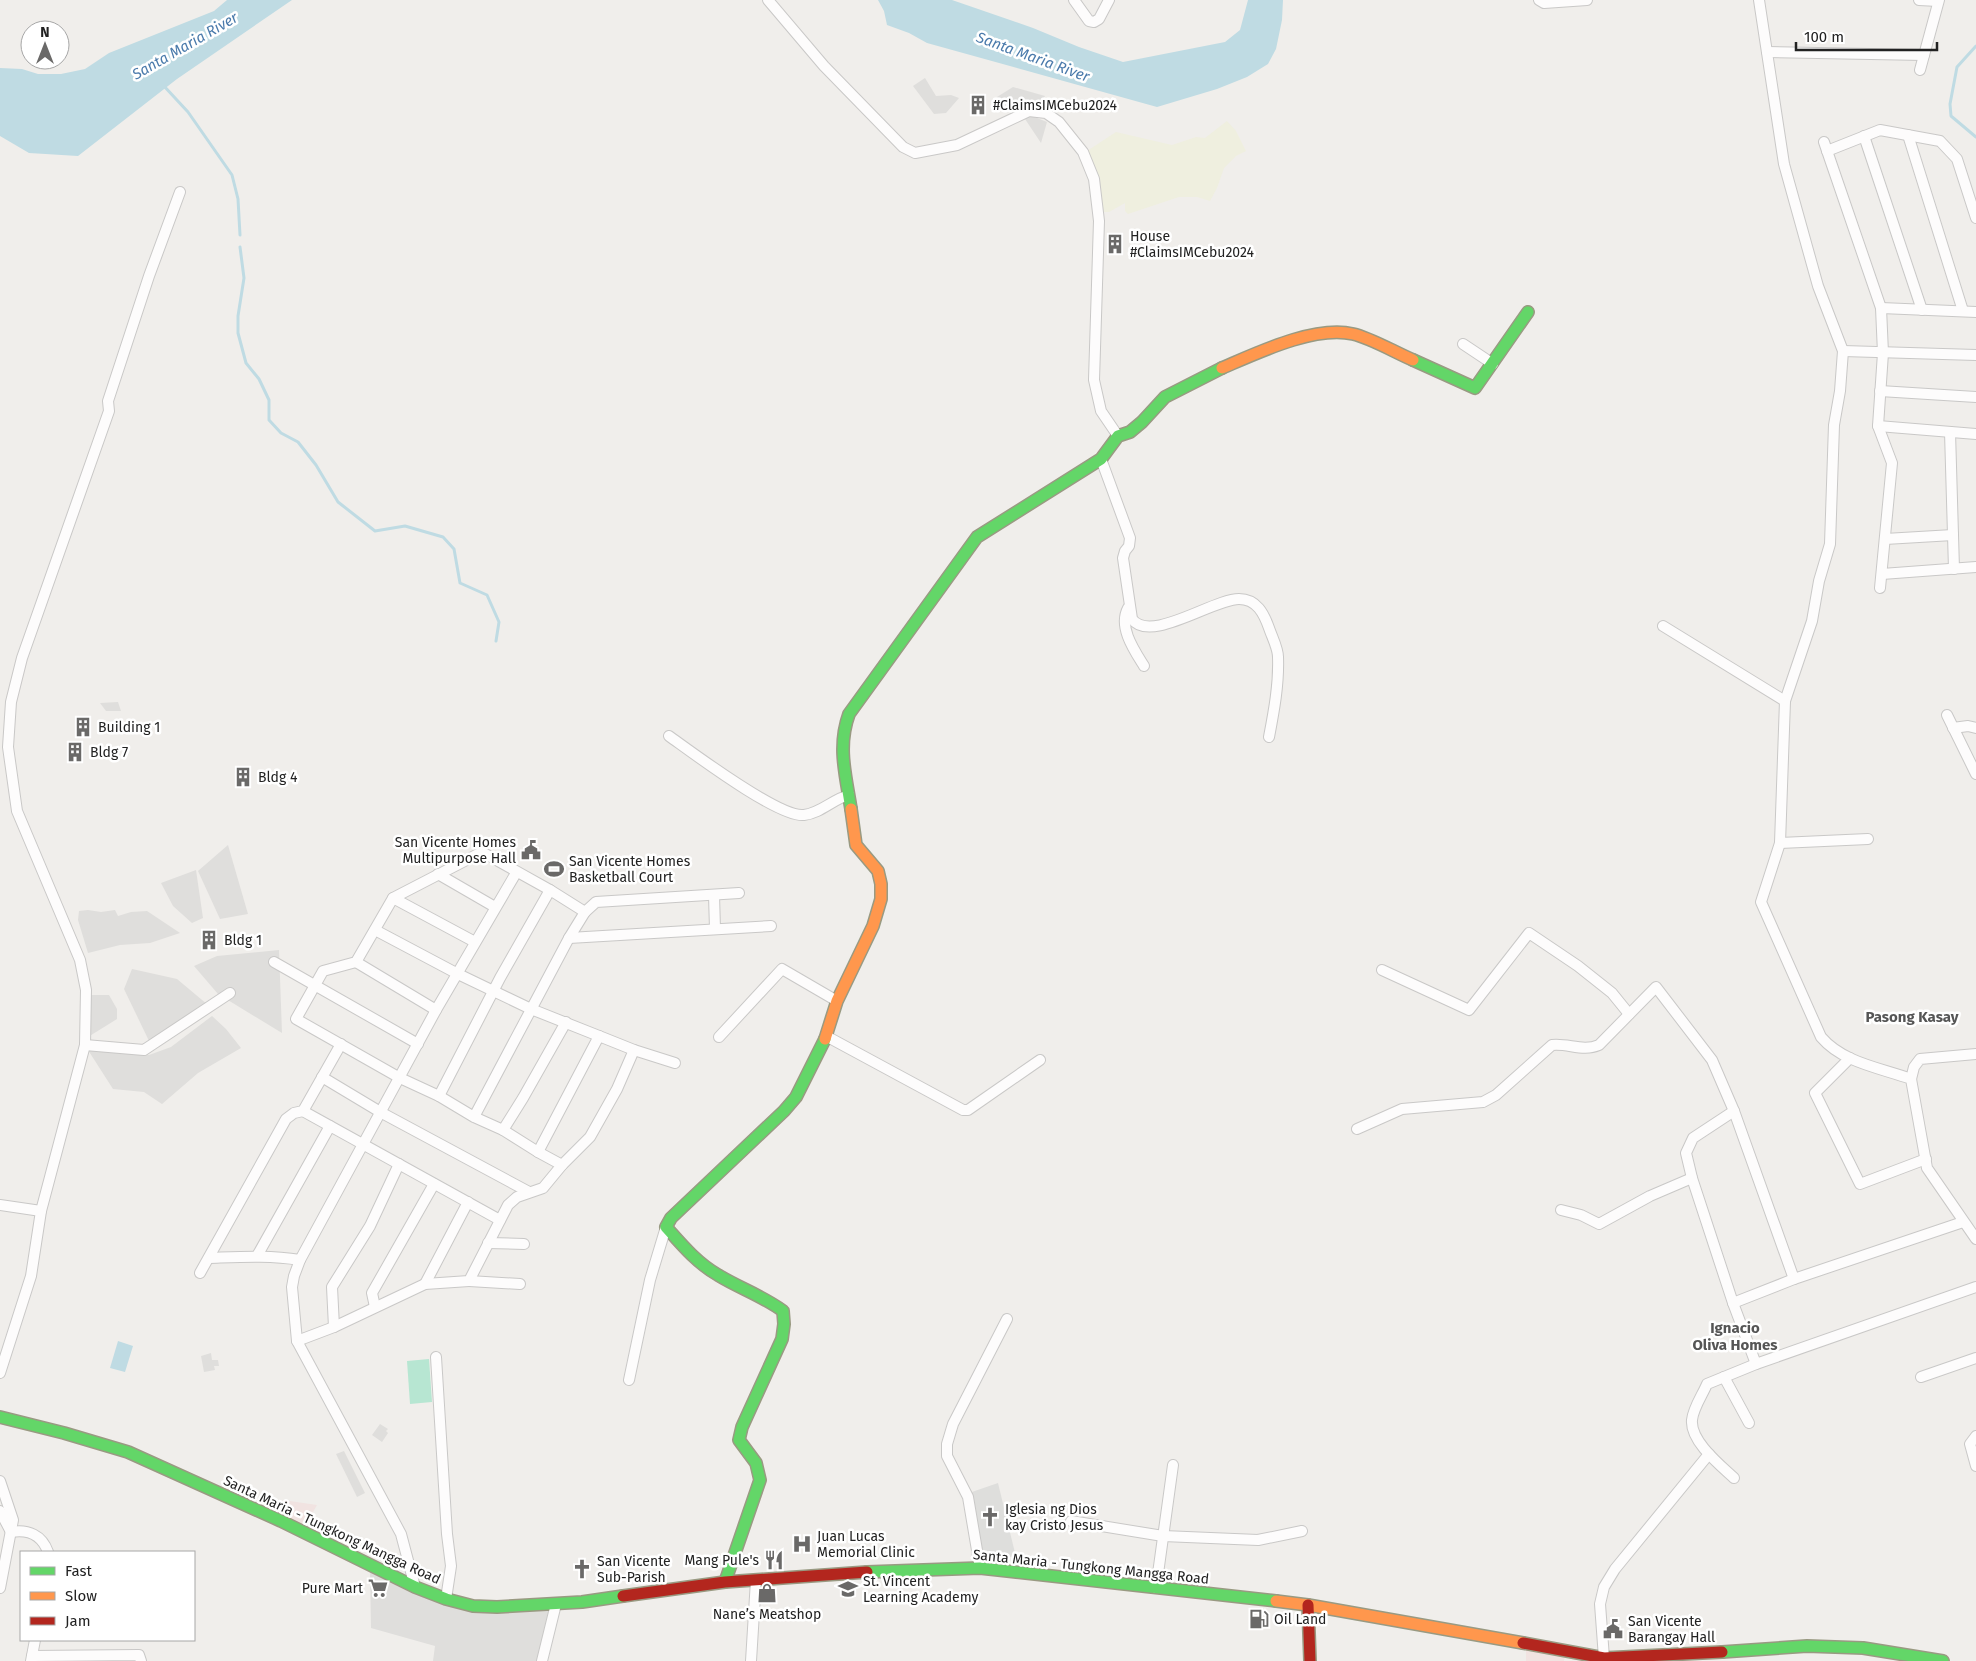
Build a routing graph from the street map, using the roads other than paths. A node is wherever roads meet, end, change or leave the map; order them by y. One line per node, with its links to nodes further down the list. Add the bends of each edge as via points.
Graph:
1 (768, 0): 31 (street, via 824,66 902,147 915,153 957,145 1029,112 1046,113 1059,122 1083,152 1094,180 1099,221 1094,380 1101,411)
2 (1074, 0): 3 (street, via 1089,21 1094,22)
3 (1109, 0)
4 (1539, 0): 5 (street, via 1544,3)
5 (1587, 0)
6 (1759, 0): 9 (street)
7 (1920, 0): 8 (street)
8 (1938, 1): 10 (street)
9 (1767, 52): 10 (street); 22 (street, via 1784,164 1818,286)
10 (1924, 55): 11 (street)
11 (1920, 70)
12 (1908, 135): 13 (street, via 1880,130); 15 (street, via 1940,141 1956,159); 18 (street)
13 (1864, 136): 16 (street, via 1825,146); 17 (street)
14 (180, 192): 80 (street, via 108,401 109,411 22,658 11,702 8,747 17,811 80,960 86,990)
15 (1976, 218)
16 (1881, 308): 17 (street); 23 (street)
17 (1922, 310): 18 (street)
18 (1963, 311): 20 (street)
19 (1528, 312): 25 (main road)
20 (1976, 312)
21 (1463, 344): 25 (street)
22 (1843, 351): 23 (street); 42 (street, via 1834,425 1830,544 1812,621)
23 (1883, 352): 24 (street); 26 (street)
24 (1976, 356)
25 (1493, 364): 31 (main road, via 1475,388 1354,334 1334,332 1290,340 1164,397 1142,422 1130,432)
26 (1880, 391): 27 (street); 28 (street)
27 (1976, 397)
28 (1878, 426): 29 (street); 34 (street, via 1892,463)
29 (1950, 432): 30 (street); 33 (street)
30 (1976, 434)
31 (1118, 436): 32 (main road)
32 (1101, 459): 39 (street, via 1130,538 1130,544 1124,551); 49 (main road, via 978,537 850,714 843,730 842,749)
33 (1953, 535): 34 (street); 36 (street)
34 (1885, 539): 37 (street)
35 (1976, 567): 36 (street)
36 (1954, 569): 37 (street)
37 (1882, 574): 38 (street)
38 (1880, 588)
39 (1130, 604): 41 (street, via 1126,612 1126,629 1131,646); 47 (street, via 1132,620 1145,628 1239,599 1251,602 1264,613 1278,656 1276,704)
40 (1662, 626): 42 (street)
41 (1144, 666)
42 (1785, 701): 51 (street)
43 (1947, 715): 44 (street)
44 (1952, 728): 45 (street); 48 (street)
45 (1976, 728)
46 (669, 736): 49 (street, via 736,783 791,814 812,813)
47 (1269, 737)
48 (1976, 774)
49 (849, 795): 72 (main road, via 856,845 878,871 881,898 873,926)
50 (1868, 839): 51 (street)
51 (1780, 843): 85 (street, via 1762,894 1763,910 1821,1037 1830,1047)
52 (516, 873): 53 (street, via 482,852); 54 (street); 58 (street)
53 (438, 874): 57 (street); 58 (street)
54 (550, 890): 59 (street); 70 (street)
55 (739, 893): 56 (street)
56 (714, 895): 59 (street, via 596,902); 62 (street)
57 (393, 898): 61 (street); 64 (street)
58 (495, 907): 64 (street)
59 (585, 912): 63 (street)
60 (771, 926): 62 (street)
61 (375, 930): 66 (street); 68 (street)
62 (715, 930): 63 (street)
63 (569, 938): 73 (street)
64 (475, 942): 68 (street)
65 (274, 962): 69 (street)
66 (356, 962): 69 (street, via 323,971); 74 (street)
67 (1382, 970): 75 (street, via 1469,1010 1529,933 1612,993)
68 (458, 974): 70 (street); 74 (street)
69 (315, 985): 81 (street, via 296,1019); 82 (street)
70 (494, 991): 73 (street); 91 (street)
71 (230, 993): 80 (street, via 144,1050)
72 (837, 1001): 78 (main road); 79 (street, via 782,970)
73 (531, 1009): 76 (street); 95 (street)
74 (436, 1010): 82 (street)
75 (1629, 1014): 93 (street, via 1656,987 1712,1060); 97 (street, via 1591,1048 1552,1045 1496,1095 1482,1102 1402,1109)
76 (566, 1022): 77 (street); 98 (street)
77 (599, 1036): 83 (street); 100 (street)
78 (826, 1036): 86 (street, via 963,1110 968,1110); 113 (main road, via 796,1097 671,1218)
79 (719, 1037)
80 (85, 1044): 110 (street)
81 (341, 1044): 88 (street); 89 (street)
82 (418, 1044): 89 (street)
83 (634, 1050): 87 (street); 103 (street, via 590,1137)
84 (1976, 1054): 90 (street, via 1920,1059 1914,1066)
85 (1850, 1058): 90 (street); 101 (street, via 1815,1093 1860,1184)
86 (1040, 1060)
87 (675, 1063)
88 (322, 1077): 92 (street); 94 (street)
89 (400, 1078): 91 (street); 94 (street)
90 (1911, 1079): 101 (street)
91 (438, 1096): 95 (street)
92 (303, 1111): 96 (street); 118 (street, via 286,1119)
93 (1734, 1111): 104 (street, via 1693,1138 1686,1153); 121 (street)
94 (382, 1113): 99 (street); 106 (street)
95 (474, 1117): 98 (street)
96 (330, 1126): 99 (street); 117 (street)
97 (1357, 1129)
98 (503, 1130): 100 (street)
99 (363, 1146): 102 (street); 119 (street)
100 (538, 1152): 103 (street)
101 (1926, 1159): 112 (street, via 1926,1168)
102 (399, 1164): 105 (street); 129 (street, via 370,1226 332,1287)
103 (562, 1165): 106 (street, via 543,1188)
104 (1692, 1178): 109 (street, via 1599,1224); 126 (street)
105 (434, 1184): 107 (street); 127 (street, via 372,1293)
106 (529, 1192): 111 (street, via 508,1205)
107 (468, 1202): 111 (street); 123 (street)
108 (0, 1205): 110 (street)
109 (1561, 1210)
110 (41, 1212): 134 (street, via 32,1276)
111 (500, 1220): 115 (street)
112 (1963, 1222): 114 (street); 121 (street)
113 (666, 1227): 137 (street, via 650,1280); 154 (main road, via 712,1272 770,1300 783,1312 782,1339 742,1426 739,1440 757,1462 760,1480)
114 (1976, 1239)
115 (488, 1243): 116 (street); 122 (street)
116 (524, 1244)
117 (256, 1256): 118 (street); 119 (street)
118 (209, 1258): 120 (street)
119 (300, 1260): 130 (street, via 292,1287)
120 (200, 1273)
121 (1794, 1279): 126 (street)
122 (468, 1281): 123 (street); 124 (street)
123 (425, 1284): 127 (street)
124 (520, 1284)
125 (1976, 1287): 133 (street)
126 (1732, 1303): 133 (street)
127 (375, 1307): 129 (street)
128 (1007, 1318): 152 (street, via 953,1424 947,1444 947,1456 968,1498)
129 (334, 1327): 130 (street)
130 (297, 1341): 155 (street, via 400,1534)
131 (436, 1357): 158 (street, via 446,1525 452,1566)
132 (1976, 1358): 135 (street)
133 (1756, 1364): 136 (street)
134 (0, 1373)
135 (1921, 1376)
136 (1724, 1377): 139 (street); 141 (street, via 1707,1384 1692,1418 1696,1436)
137 (629, 1380)
138 (0, 1417): 155 (main road, Santa Maria - Tungkong Mangga Road, via 128,1452 290,1525)
139 (1749, 1423)
140 (1976, 1436): 143 (street, via 1970,1444)
141 (1709, 1454): 144 (street); 163 (street, via 1615,1569 1604,1587 1600,1604)
142 (1173, 1465): 150 (street)
143 (1976, 1466)
144 (1734, 1478)
145 (0, 1481): 149 (street, via 13,1520)
146 (0, 1511): 149 (street)
147 (1072, 1521): 150 (street)
148 (1302, 1531): 150 (street, via 1258,1540)
149 (11, 1532): 151 (street, via 35,1534); 156 (street)
150 (1163, 1536): 157 (street)
151 (48, 1551)
152 (980, 1568): 153 (main road, Santa Maria - Tungkong Mangga Road); 157 (main road, Santa Maria - Tungkong Mangga Road)
153 (756, 1580): 154 (main road, Santa Maria - Tungkong Mangga Road); 167 (street)
154 (725, 1582): 159 (main road, Santa Maria - Tungkong Mangga Road)
155 (415, 1587): 158 (main road, Santa Maria - Tungkong Mangga Road)
156 (0, 1588)
157 (1156, 1588): 160 (main road, Santa Maria - Tungkong Mangga Road)
158 (446, 1599): 159 (main road, Santa Maria - Tungkong Mangga Road, via 473,1606)
159 (556, 1604): 166 (street)
160 (1308, 1605): 163 (main road, Santa Maria - Tungkong Mangga Road); 168 (main road)
161 (35, 1641): 162 (street)
162 (31, 1658): 165 (street, via 139,1655)
163 (1604, 1658): 164 (main road, Santa Maria - Tungkong Mangga Road, via 1807,1646 1863,1648)
164 (1922, 1659): 169 (main road, Santa Maria - Tungkong Mangga Road)
165 (141, 1661)
166 (542, 1661)
167 (751, 1661)
168 (1310, 1661)
169 (1943, 1661)

